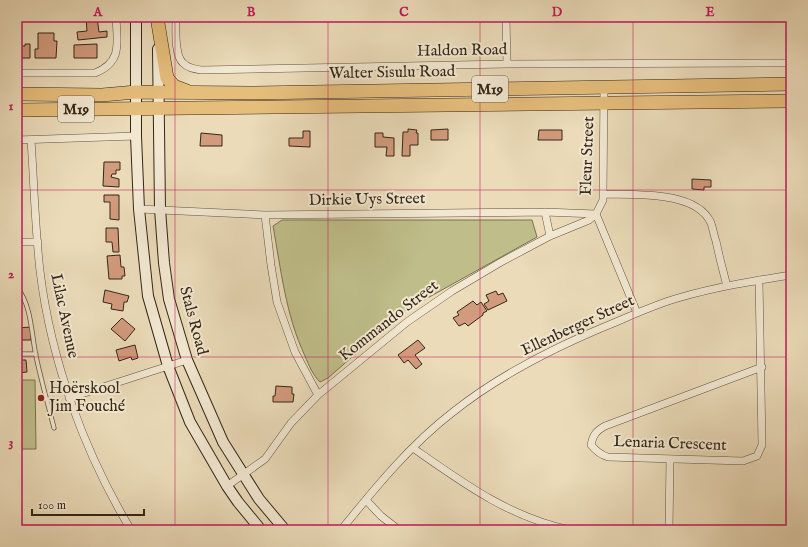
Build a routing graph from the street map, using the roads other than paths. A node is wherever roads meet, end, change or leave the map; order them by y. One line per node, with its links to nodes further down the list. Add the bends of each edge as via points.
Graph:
1 (116, 17): 8 (street, via 116,54 104,70 95,73)
2 (136, 17): 14 (street)
3 (157, 17): 15 (highway, via 168,78 174,86); 17 (street, Stals Road)
4 (176, 17): 7 (street, Haldon Road, via 179,58 188,67 200,70)
5 (506, 17): 7 (street)
6 (791, 63): 7 (street, Haldon Road)
7 (506, 64)
8 (17, 73)
9 (786, 84): 10 (highway, Walter Sisulu Road / M19); 19 (highway)
10 (679, 86): 11 (highway, Walter Sisulu Road / M19); 20 (highway)
11 (604, 87): 12 (highway, Walter Sisulu Road / M19); 21 (street, Fleur Street)
12 (484, 89): 13 (highway, Walter Sisulu Road / M19); 22 (highway)
13 (369, 91): 16 (highway, Walter Sisulu Road / M19); 23 (highway)
14 (136, 92): 17 (highway, Walter Sisulu Road / M19); 18 (highway, Walter Sisulu Road / M19); 25 (street)
15 (190, 92): 16 (highway, Walter Sisulu Road / M19); 17 (highway, Walter Sisulu Road / M19)
16 (289, 92): 24 (highway)
17 (158, 93): 26 (street, Stals Road)
18 (17, 94)
19 (786, 101): 20 (highway, Walter Sisulu Road / M19)
20 (679, 102): 21 (highway, Walter Sisulu Road / M19)
21 (604, 103): 22 (highway, Walter Sisulu Road / M19); 31 (street, Fleur Street)
22 (484, 104): 23 (highway, Walter Sisulu Road / M19)
23 (369, 106): 24 (highway, Walter Sisulu Road / M19)
24 (289, 107): 26 (highway, Walter Sisulu Road / M19)
25 (136, 109): 26 (highway, Walter Sisulu Road / M19); 27 (highway, Walter Sisulu Road / M19); 28 (street)
26 (158, 109): 33 (street, Stals Road)
27 (17, 110)
28 (136, 136): 30 (street); 32 (street)
29 (17, 140): 30 (street)
30 (32, 140): 39 (street, Lilac Avenue)
31 (603, 194): 36 (street, Fleur Street); 42 (street, via 660,196 685,201 694,206 711,223)
32 (139, 209): 33 (street, Dirkie Uys Street); 48 (street, via 148,296)
33 (160, 210): 35 (street, Dirkie Uys Street); 47 (street, Stals Road, via 169,299)
34 (545, 212): 35 (street, Dirkie Uys Street); 36 (street, Dirkie Uys Street); 37 (street)
35 (265, 214): 50 (street, via 277,302 295,352)
36 (596, 214): 37 (street, Kommando Street, via 589,220); 44 (street, Fleur Street)
37 (550, 236): 50 (street, Kommando Street, via 452,291 407,322)
38 (17, 242): 39 (street)
39 (38, 242): 51 (street, Lilac Avenue, via 46,309)
40 (791, 275): 41 (street, Ellenberger Street)
41 (759, 280): 42 (street, Ellenberger Street); 49 (street, Lenaria Crescent)
42 (727, 286): 44 (street, Ellenberger Street, via 677,298)
43 (17, 287): 46 (lane, via 26,302)
44 (638, 313): 53 (street, Ellenberger Street, via 553,349 508,374 452,412)
45 (17, 354): 46 (lane)
46 (36, 354): 52 (lane)
47 (187, 360): 48 (street); 55 (street, Stals Road, via 223,442)
48 (168, 366): 51 (street); 56 (street, via 190,422)
49 (762, 367): 54 (street, Lenaria Crescent, via 762,445 757,456 743,461); 54 (street, Lenaria Crescent, via 605,426 596,431 591,445 596,451 608,457)
50 (318, 395): 55 (street, Kommando Street, via 291,424 265,459)
51 (69, 398): 58 (street, Lilac Avenue, via 82,432)
52 (54, 428)
53 (413, 448): 57 (street, Ellenberger Street); 63 (street, via 490,499 530,518)
54 (670, 459): 64 (street)
55 (243, 474): 56 (street, Kommando Street); 60 (street, Stals Road, via 259,499)
56 (227, 486): 59 (street)
57 (366, 500): 61 (street, Ellenberger Street); 62 (street)
58 (131, 530)
59 (261, 530)
60 (285, 530)
61 (341, 530)
62 (399, 530)
63 (570, 530)
64 (669, 530)

